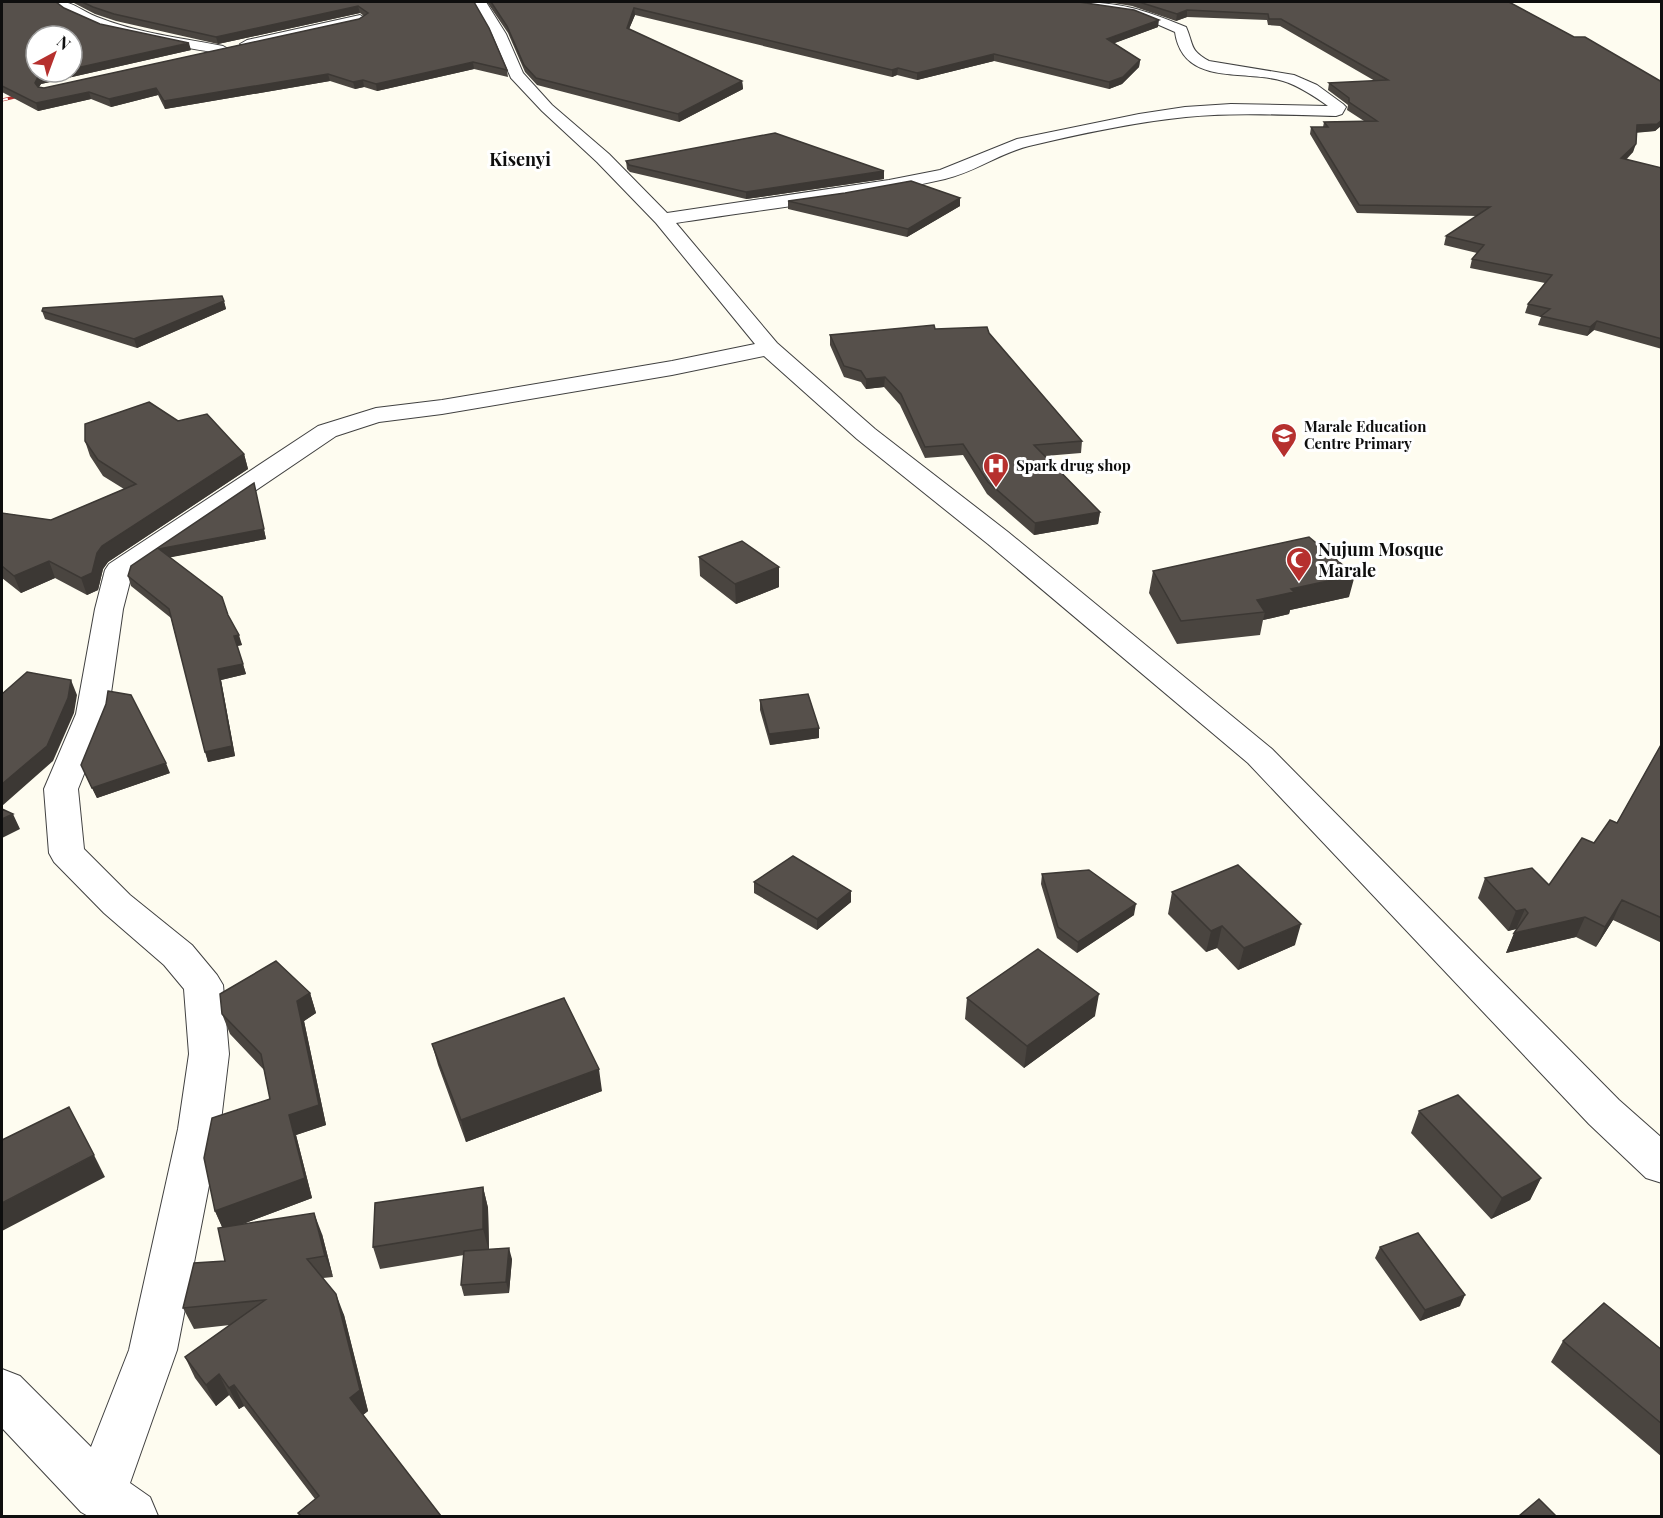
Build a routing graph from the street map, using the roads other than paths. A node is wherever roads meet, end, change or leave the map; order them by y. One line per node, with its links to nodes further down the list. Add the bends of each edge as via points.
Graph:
1 (61, 2): 5 (street, via 67,8 119,28)
2 (480, 2): 7 (street, via 516,75)
3 (1079, 2): 7 (street, via 1153,16 1181,30 1185,51 1193,60 1237,71 1283,76 1338,107 1336,111 1196,111 1139,119 1023,142 944,174)
4 (360, 19): 5 (street)
5 (223, 50): 6 (street)
6 (188, 58)
7 (663, 219): 8 (street)
8 (769, 348): 9 (street, via 866,434 998,538 1260,756 1604,1112); 11 (street, via 672,368 376,415 327,431 119,570 92,714 61,789 67,853 117,904 178,955 203,985 209,1054 199,1129)
9 (1662, 1165)
10 (2, 1393): 11 (street)
11 (116, 1505)

